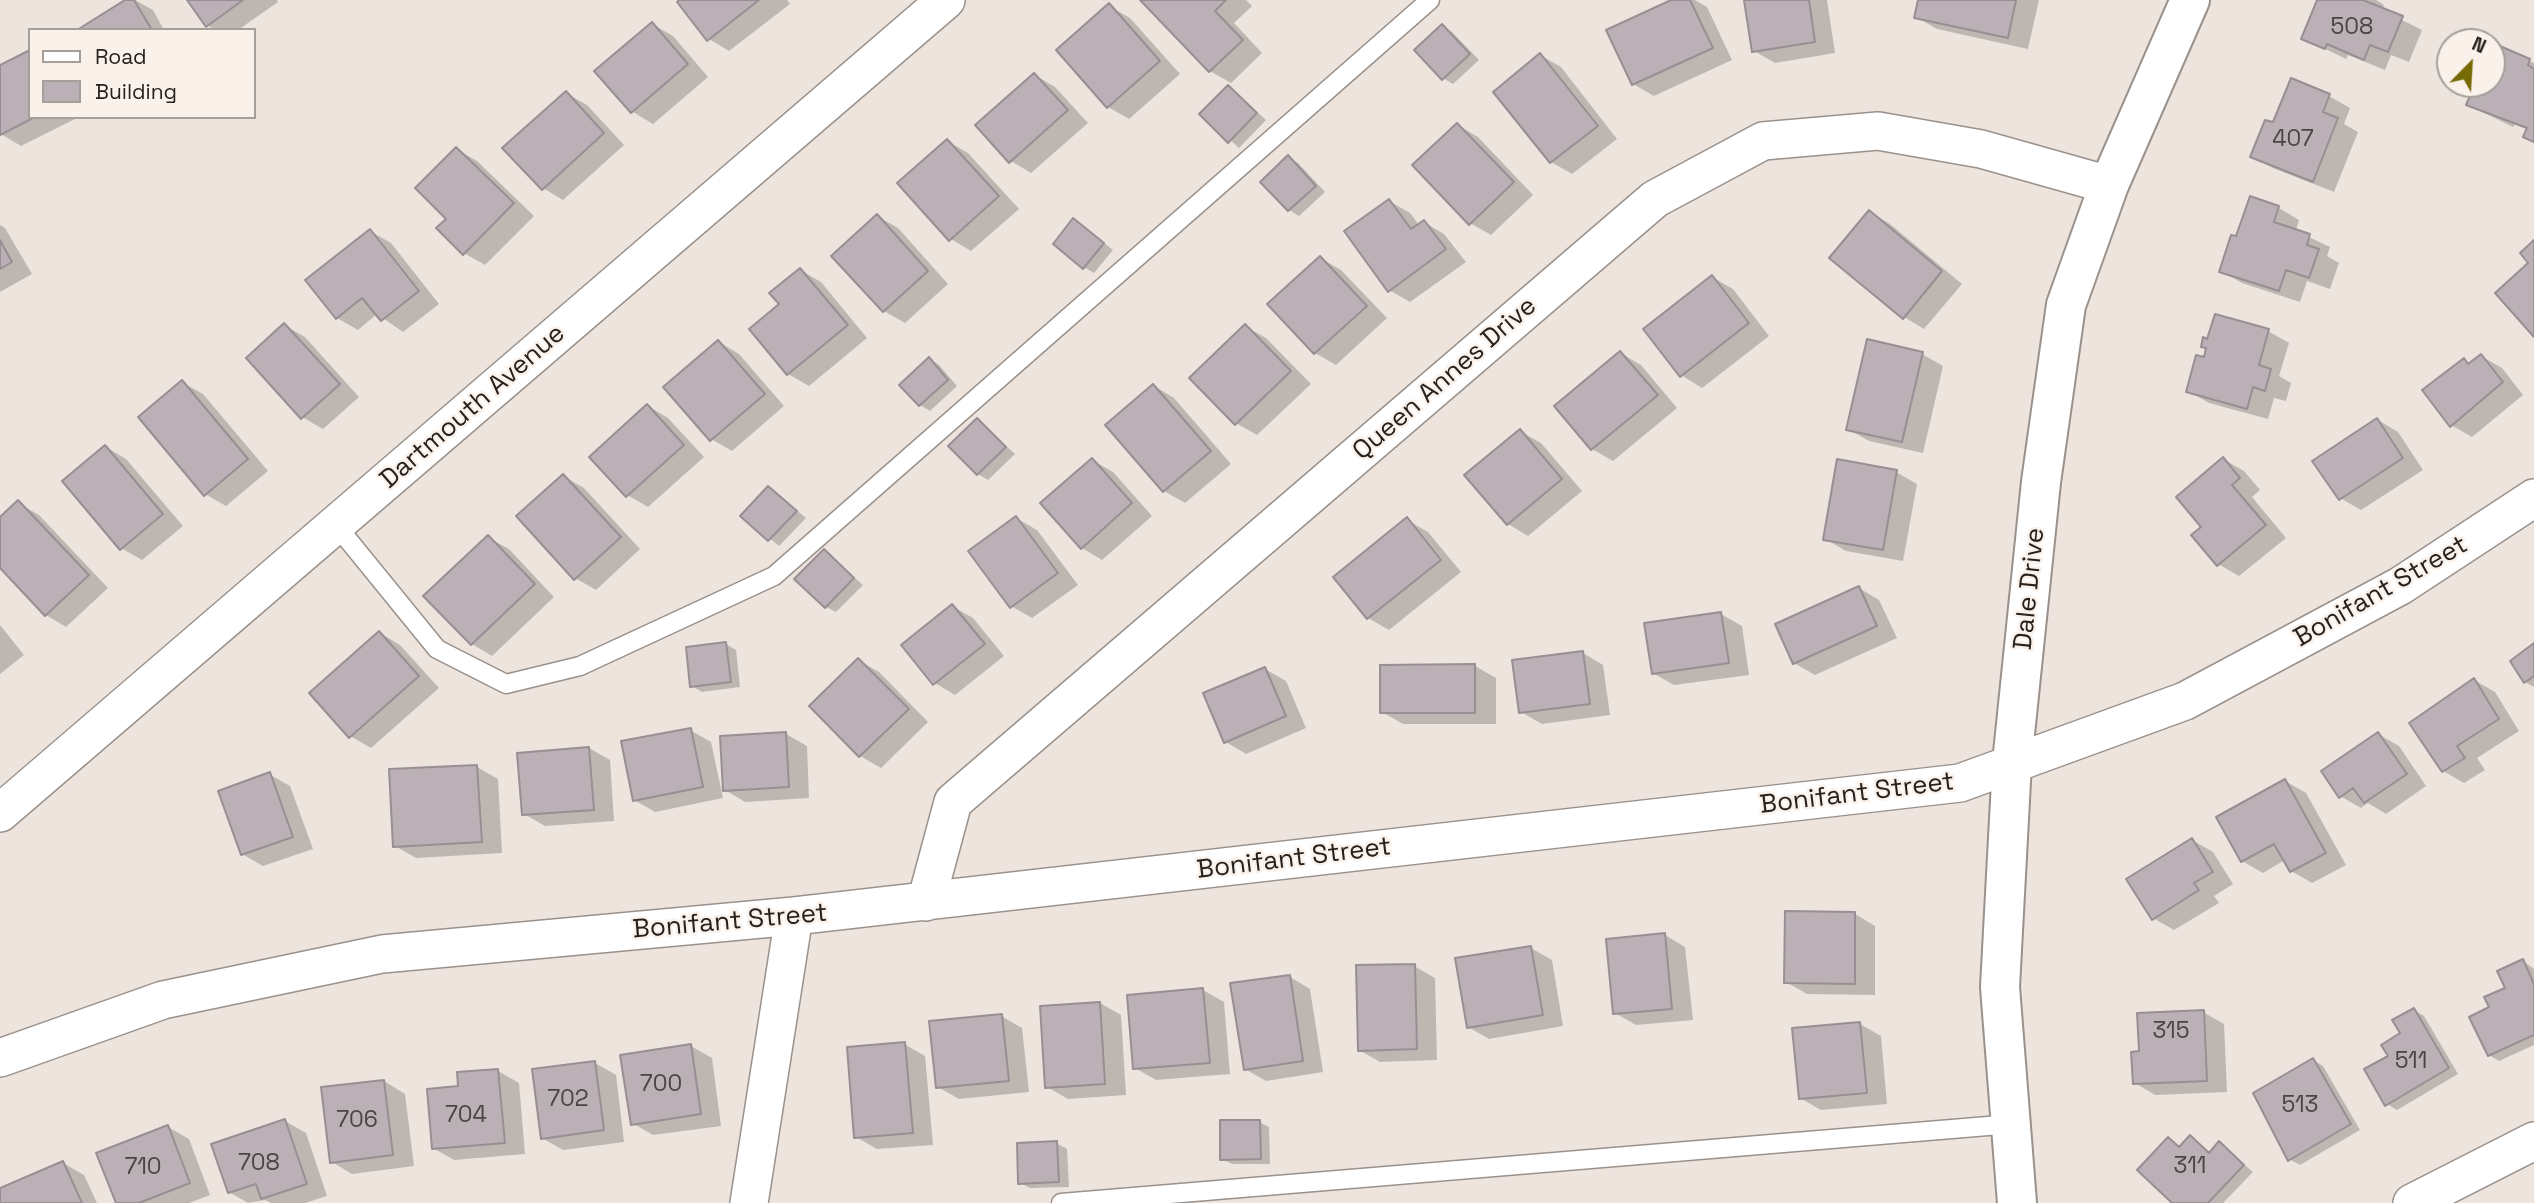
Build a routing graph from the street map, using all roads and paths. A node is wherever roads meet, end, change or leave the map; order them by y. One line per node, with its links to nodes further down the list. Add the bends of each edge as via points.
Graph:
1 (946, 0): 6 (street, Dartmouth Avenue)
2 (1430, 0): 6 (lane, via 774,576 580,666 506,684 437,649)
3 (2190, 0): 4 (street, Dale Drive)
4 (2109, 185): 7 (street, Dale Drive, via 2066,305 2041,482); 9 (street, Queen Annes Drive, via 1981,149 1878,131 1763,141 1655,198 953,802)
5 (2534, 498): 7 (street, Bonifant Street, via 2400,586 2185,701)
6 (336, 525): 8 (street, Dartmouth Avenue)
7 (2012, 763): 9 (street, Bonifant Street, via 1960,783); 12 (street, Dale Drive, via 2000,987)
8 (0, 813)
9 (926, 902): 10 (street, Bonifant Street)
10 (794, 916): 11 (street, Bonifant Street, via 382,954 163,1000); 14 (street)
11 (0, 1058)
12 (2012, 1124): 15 (lane); 16 (street, Dale Drive)
13 (2534, 1141): 17 (street)
14 (749, 1203)
15 (1060, 1203)
16 (2017, 1203)
17 (2412, 1203)

